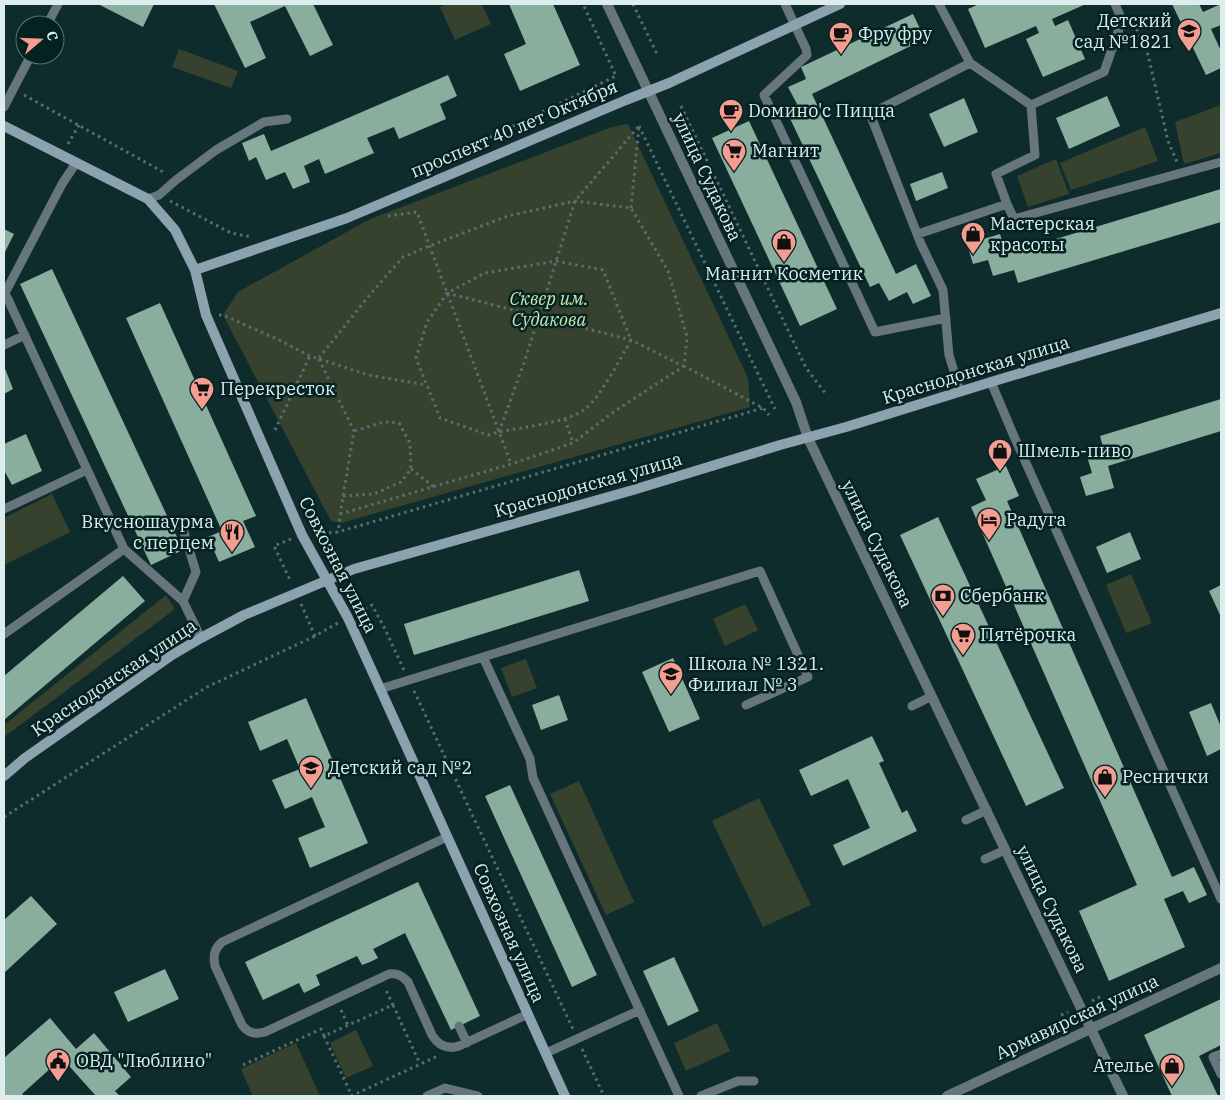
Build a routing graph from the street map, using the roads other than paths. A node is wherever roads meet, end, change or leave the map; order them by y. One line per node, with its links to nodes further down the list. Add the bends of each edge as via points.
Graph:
1 (607, 4): 9 (street, улица Судакова)
2 (785, 4): 6 (lane)
3 (840, 4): 6 (street, проспект 40 лет Октября)
4 (939, 4): 7 (lane)
5 (1115, 4): 10 (lane, via 1122,20 1104,72)
6 (795, 25): 9 (street, проспект 40 лет Октября); 22 (lane, via 807,55 764,95 875,332)
7 (970, 63): 10 (lane); 18 (lane, via 870,114)
8 (26, 65): 11 (lane)
9 (648, 91): 19 (street, проспект 40 лет Октября, via 347,218); 27 (street, улица Судакова, via 796,402)
10 (1031, 105): 17 (lane, via 1035,155 996,174)
11 (4, 107)
12 (287, 119): 16 (lane, via 264,122 216,150)
13 (4, 126): 15 (street, Совхозная улица)
14 (1221, 162): 17 (lane, via 1014,219)
15 (76, 163): 16 (street, Совхозная улица); 20 (lane)
16 (148, 199): 19 (street, Совхозная улица, via 175,230)
17 (1007, 204): 18 (lane)
18 (918, 234): 22 (lane, via 944,290)
19 (195, 270): 32 (street, Совхозная улица, via 206,315 302,535)
20 (4, 292): 23 (lane)
21 (1221, 313): 25 (street, Краснодонская улица)
22 (946, 318): 26 (lane, via 949,355)
23 (25, 335): 24 (lane); 28 (lane)
24 (4, 345)
25 (991, 382): 26 (street, Краснодонская улица); 47 (lane)
26 (960, 391): 27 (street, Краснодонская улица)
27 (808, 438): 32 (street, Краснодонская улица, via 354,569); 38 (street, улица Судакова)
28 (87, 470): 29 (lane); 31 (lane)
29 (4, 509)
30 (183, 529): 33 (lane, via 196,572)
31 (124, 549): 33 (lane); 34 (lane)
32 (327, 580): 35 (street, Краснодонская улица, via 244,615); 37 (street, Совхозная улица)
33 (183, 601): 35 (lane)
34 (4, 634)
35 (201, 638): 41 (street, Краснодонская улица, via 33,752)
36 (483, 657): 37 (lane); 39 (lane, via 760,571 808,677); 49 (lane, via 530,759 533,778)
37 (380, 689): 44 (street, Совхозная улица)
38 (932, 696): 40 (lane); 42 (street, улица Судакова)
39 (746, 705)
40 (912, 706)
41 (4, 776)
42 (986, 810): 43 (lane); 45 (street, улица Судакова)
43 (966, 820)
44 (447, 837): 50 (street, Совхозная улица); 53 (lane, via 222,942 213,959 242,1025 254,1034 394,974 408,982 436,1040 449,1048)
45 (1006, 850): 46 (lane); 52 (street, улица Судакова)
46 (985, 859)
47 (1221, 899)
48 (1221, 968): 52 (street, Армавирская улица)
49 (640, 1010): 54 (lane); 61 (lane)
50 (528, 1014): 53 (lane); 54 (street, Совхозная улица)
51 (460, 1026): 53 (lane)
52 (1091, 1029): 63 (street, Армавирская улица); 64 (street, улица Судакова)
53 (463, 1044)
54 (546, 1053): 60 (street, Совхозная улица)
55 (1221, 1054): 56 (lane, via 1214,1057)
56 (1221, 1074)
57 (754, 1081): 62 (lane, via 738,1080)
58 (427, 1096): 59 (lane, via 445,1088)
59 (478, 1096)
60 (565, 1096)
61 (679, 1096)
62 (701, 1096)
63 (948, 1096)
64 (1123, 1096)

